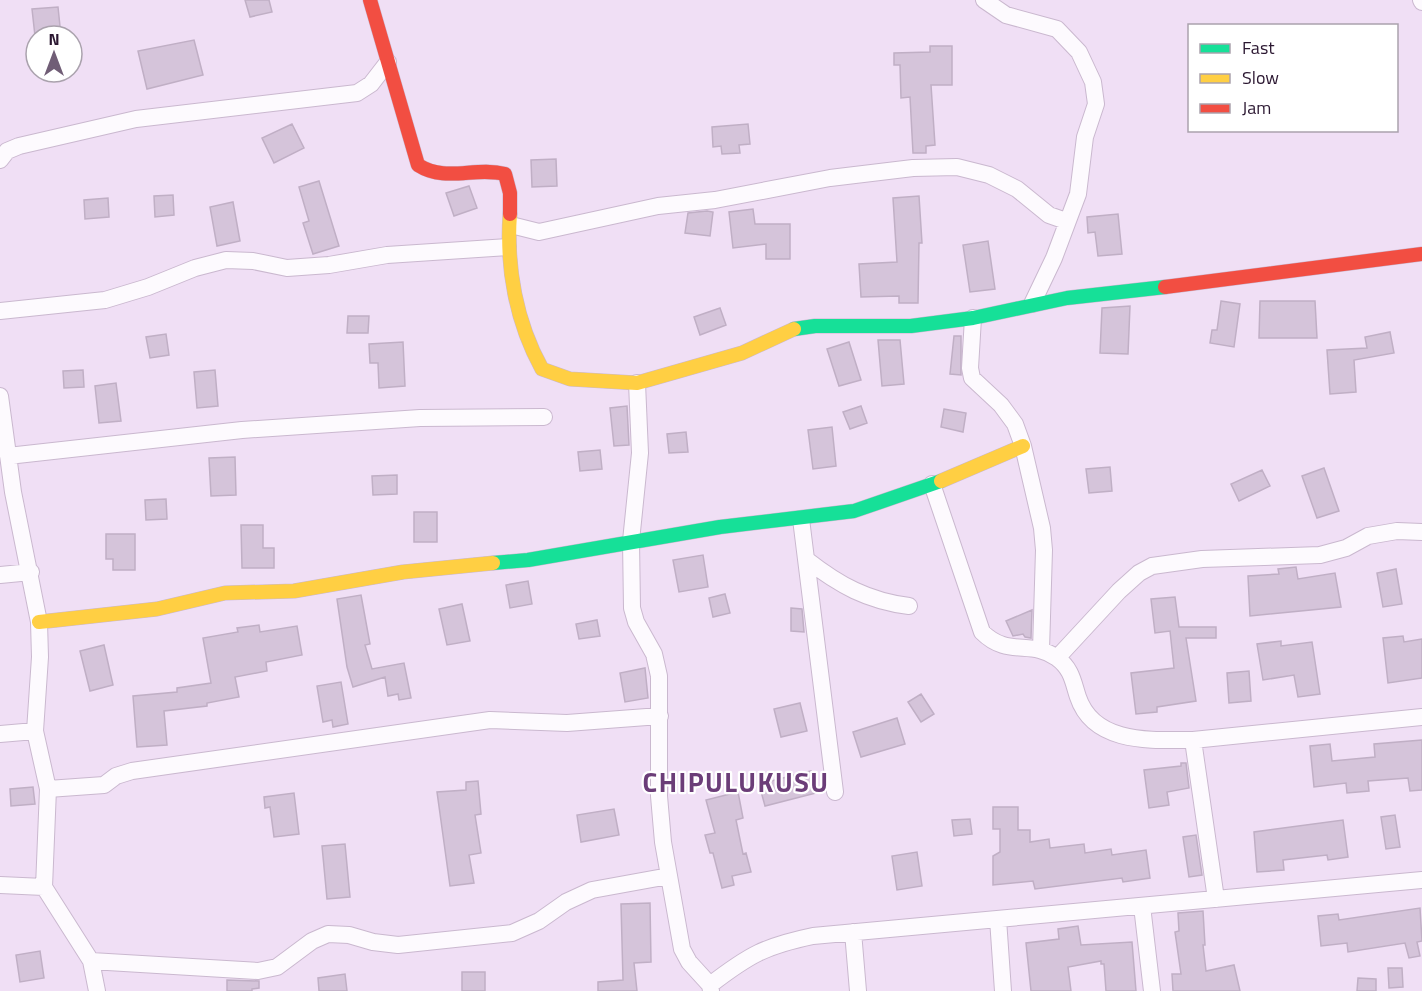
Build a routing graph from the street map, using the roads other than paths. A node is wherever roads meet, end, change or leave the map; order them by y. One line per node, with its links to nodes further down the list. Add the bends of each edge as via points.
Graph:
1 (370, 0): 3 (street)
2 (984, 0): 5 (street, via 1006,15 1057,29 1079,52 1093,82 1096,104 1085,137 1078,194)
3 (388, 62): 4 (street, via 371,84 357,93 136,119 20,146 7,151); 6 (street, via 418,165 437,176 477,170 505,174)
4 (0, 160)
5 (1066, 221): 6 (street, via 1049,215 1017,189 989,175 957,167 830,178 716,200 658,206 539,232); 9 (street)
6 (512, 225): 7 (street)
7 (508, 247): 10 (street, via 417,252 287,268 226,260 105,300); 12 (street, via 515,288 542,369 570,379)
8 (1422, 254): 9 (street)
9 (1032, 304): 11 (street)
10 (0, 311)
11 (973, 318): 12 (street, via 911,326 797,328 742,353); 15 (street, via 972,378 1001,405 1015,424)
12 (637, 382): 20 (street, via 640,453)
13 (0, 396): 16 (street)
14 (544, 417): 16 (street, via 420,418 254,429)
15 (1023, 446): 17 (street); 26 (street, via 1044,550)
16 (8, 456): 22 (street)
17 (932, 484): 18 (street, via 854,511); 26 (street, via 982,632 1002,647)
18 (801, 519): 20 (street); 21 (street)
19 (1422, 531): 27 (street, via 1368,536 1346,548 1320,555 1202,559 1152,566 1119,591)
20 (631, 541): 25 (street, via 528,560 403,572 294,591 225,593 157,609); 28 (street, via 632,608 654,654)
21 (807, 560): 24 (street, via 862,596); 34 (street)
22 (31, 572): 23 (street); 25 (street)
23 (0, 575)
24 (909, 606)
25 (39, 622): 30 (street)
26 (1041, 650): 27 (street)
27 (1057, 658): 32 (street, via 1069,669 1079,700 1102,729 1125,736)
28 (660, 716): 33 (street, via 567,723 490,720 132,771 104,785); 35 (street, via 659,796)
29 (1422, 717): 32 (street)
30 (35, 731): 31 (street); 33 (street)
31 (0, 734)
32 (1193, 740): 39 (street)
33 (48, 789): 38 (street)
34 (835, 792)
35 (669, 876): 43 (street, via 592,890 512,933 398,945 328,934 277,967 258,971); 44 (street, via 682,949)
36 (1422, 880): 39 (street)
37 (0, 885): 38 (street)
38 (44, 887): 43 (street)
39 (1216, 900): 40 (street)
40 (1142, 906): 41 (street); 48 (street)
41 (998, 919): 42 (street); 47 (street)
42 (853, 932): 44 (street, via 777,944 744,958); 46 (street)
43 (91, 961): 45 (street)
44 (711, 988)
45 (97, 991)
46 (858, 991)
47 (1003, 991)
48 (1152, 991)

